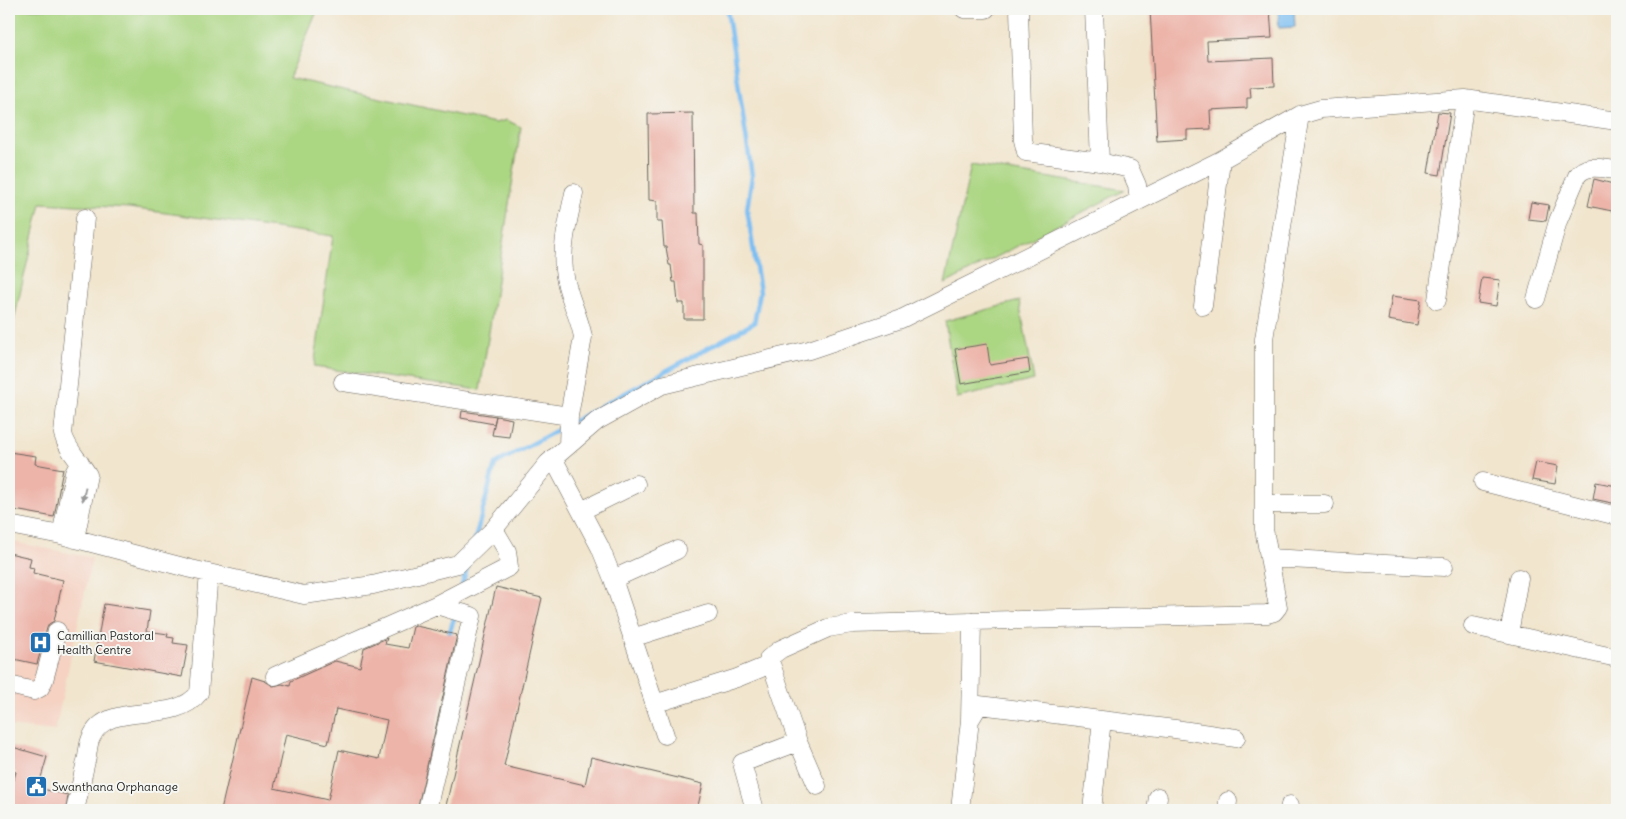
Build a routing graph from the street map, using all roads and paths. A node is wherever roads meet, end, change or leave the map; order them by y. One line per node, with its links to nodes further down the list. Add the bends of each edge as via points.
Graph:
1 (964, 9): 2 (street)
2 (986, 9)
3 (1019, 9): 9 (street, via 1026,152)
4 (1094, 9): 9 (street)
5 (1465, 99): 6 (street, via 1321,109); 7 (street); 15 (street)
6 (1300, 115): 8 (street); 23 (street, via 1264,339)
7 (1617, 121)
8 (1221, 160): 12 (street); 16 (street)
9 (1100, 162): 12 (street, via 1130,169)
10 (1617, 170): 14 (street, via 1587,168 1577,176 1558,221)
11 (574, 193): 18 (street, via 564,246 564,271 584,337)
12 (1139, 201): 19 (street, via 901,319 810,350 662,385 597,421)
13 (85, 218): 29 (street, via 63,434 66,444 88,475)
14 (1536, 299)
15 (1437, 300)
16 (1203, 306)
17 (343, 382): 18 (street)
18 (569, 416): 19 (street)
19 (568, 446): 20 (street)
20 (553, 458): 25 (street); 28 (street)
21 (1483, 482): 26 (street)
22 (636, 484): 25 (street)
23 (1264, 504): 24 (street); 31 (street)
24 (1325, 504)
25 (581, 511): 35 (street)
26 (1617, 516)
27 (9, 525): 29 (street)
28 (494, 529): 33 (street, via 458,564 373,585 304,595); 36 (street, via 507,551 509,567)
29 (68, 537): 33 (street)
30 (677, 550): 35 (street)
31 (1269, 558): 32 (street); 38 (street, via 1278,607 1267,614)
32 (1444, 567)
33 (209, 573): 54 (street, via 199,693 183,707 112,718 101,726 90,738)
34 (1519, 578): 41 (street)
35 (613, 579): 42 (street)
36 (436, 606): 45 (street); 55 (street, via 472,616)
37 (708, 614): 42 (street)
38 (972, 621): 44 (street, via 852,624 828,628 781,649 769,658); 48 (street)
39 (1473, 626): 41 (street)
40 (57, 631): 46 (street, via 40,688 34,690)
41 (1509, 634): 43 (street)
42 (632, 638): 47 (street)
43 (1617, 658)
44 (771, 664): 47 (street); 52 (street)
45 (275, 676)
46 (9, 685)
47 (654, 704): 50 (street)
48 (970, 720): 49 (street, via 979,705); 57 (street)
49 (1102, 720): 51 (street); 58 (street)
50 (664, 735)
51 (1236, 738)
52 (798, 742): 53 (street); 56 (street, via 742,764)
53 (817, 786)
54 (76, 806)
55 (427, 810)
56 (755, 810)
57 (960, 810)
58 (1092, 810)

